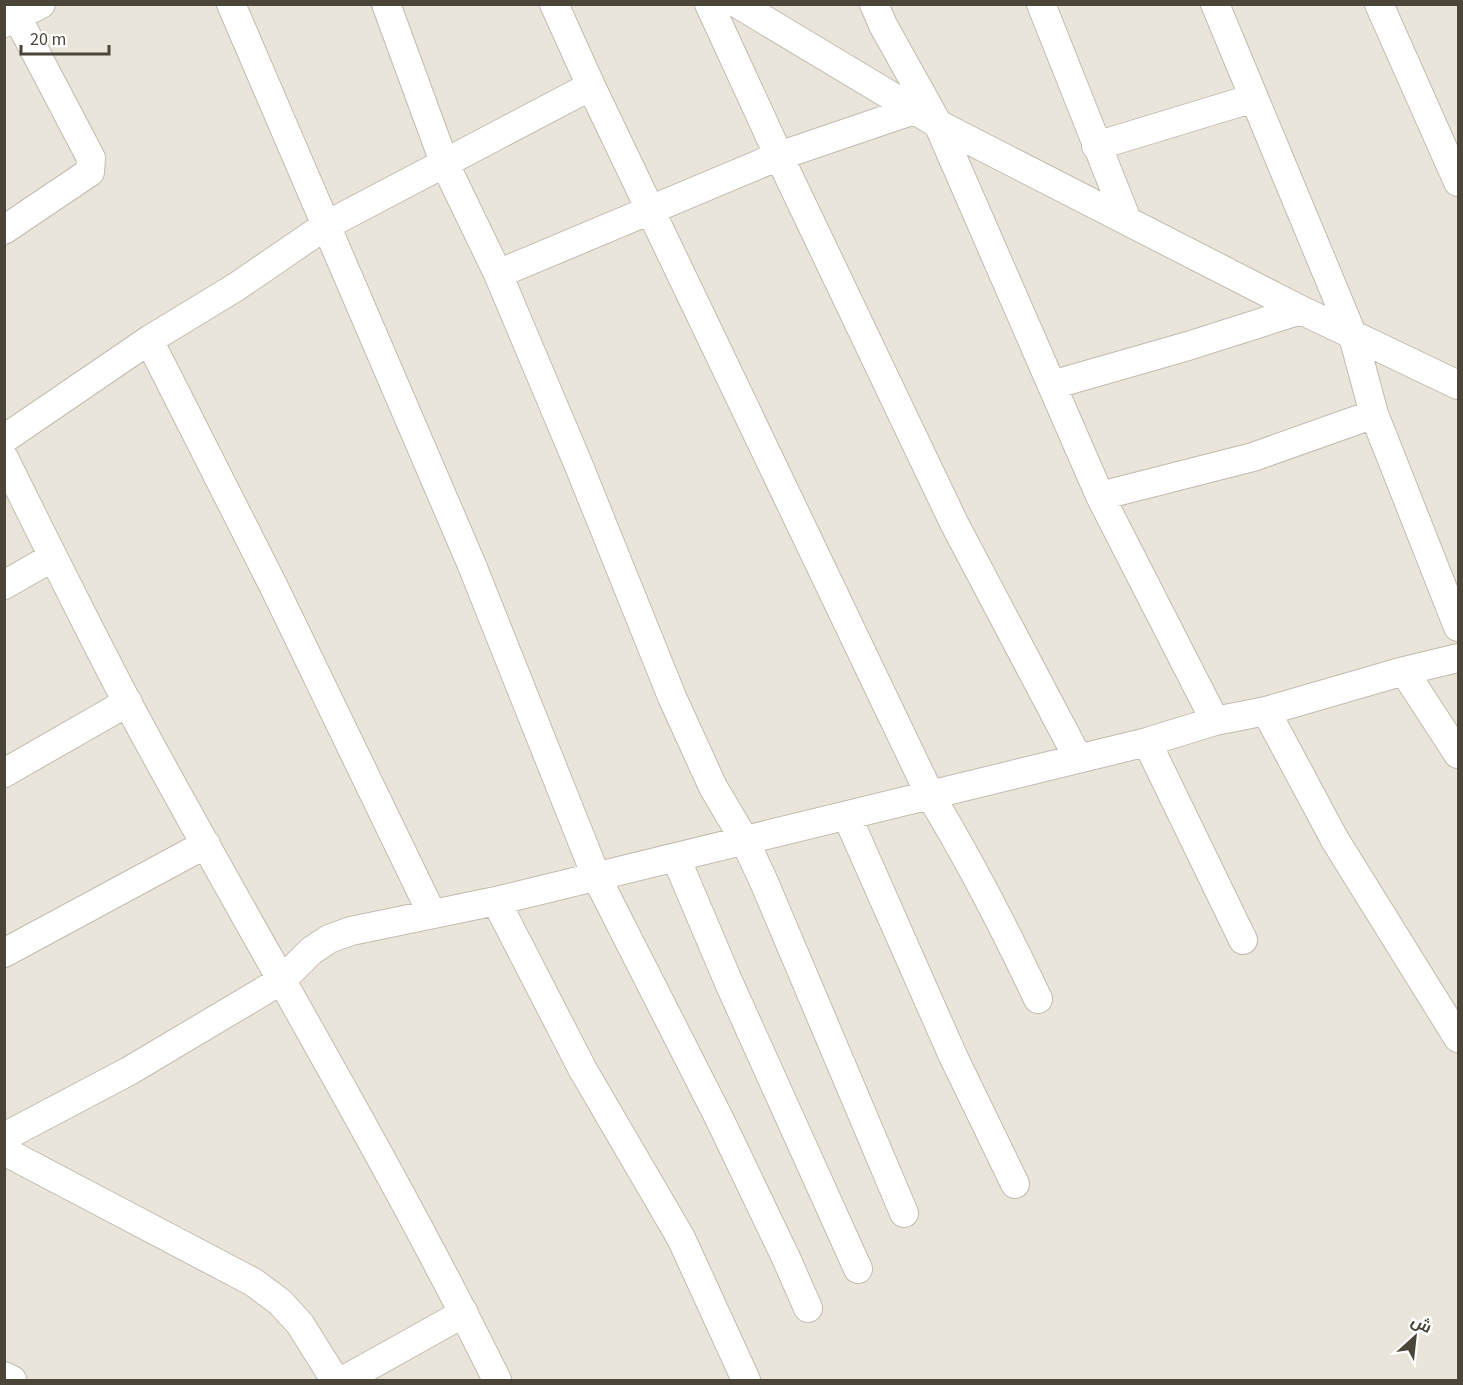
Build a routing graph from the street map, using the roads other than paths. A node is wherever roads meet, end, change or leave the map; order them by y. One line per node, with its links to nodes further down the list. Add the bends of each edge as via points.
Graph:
1 (231, 4): 20 (street)
2 (386, 4): 16 (street)
3 (554, 4): 11 (street)
4 (709, 4): 15 (street)
5 (738, 4): 13 (street)
6 (874, 4): 13 (street)
7 (1041, 4): 14 (street)
8 (1215, 4): 12 (street)
9 (1378, 4): 17 (street)
10 (21, 15): 21 (street, via 91,158 90,172)
11 (591, 86): 16 (street); 18 (street)
12 (1254, 98): 14 (street); 24 (street)
13 (926, 117): 15 (street); 19 (street); 26 (street)
14 (1096, 146): 19 (street)
15 (779, 156): 18 (street); 42 (street, via 954,523)
16 (444, 162): 20 (street); 22 (street)
17 (1458, 182)
18 (651, 210): 22 (street); 44 (street)
19 (1127, 220): 23 (street)
20 (325, 226): 25 (street); 49 (street, via 471,563)
21 (4, 230)
22 (498, 274): 46 (street, via 672,697 713,787)
23 (1301, 310): 24 (street); 26 (street)
24 (1353, 336): 27 (street); 28 (street)
25 (149, 340): 29 (street); 51 (street)
26 (1052, 385): 31 (street)
27 (1458, 385)
28 (1374, 414): 31 (street, via 1252,457); 34 (street)
29 (4, 439)
30 (4, 458): 32 (street)
31 (1100, 496): 39 (street)
32 (53, 557): 33 (street); 37 (street)
33 (4, 585)
34 (1458, 627)
35 (1458, 658): 36 (street)
36 (1404, 671): 38 (street); 41 (street)
37 (128, 702): 43 (street); 47 (street)
38 (1266, 711): 39 (street); 56 (street, via 1335,840)
39 (1215, 721): 40 (street)
40 (1147, 742): 42 (street); 52 (street)
41 (1458, 754)
42 (1078, 758): 44 (street)
43 (4, 773)
44 (930, 795): 45 (street); 55 (street, via 1005,929)
45 (847, 816): 46 (street); 59 (street, via 953,1056)
46 (745, 841): 48 (street); 60 (street)
47 (206, 843): 53 (street); 54 (street)
48 (676, 858): 49 (street); 61 (street)
49 (596, 876): 50 (street); 62 (street, via 719,1118)
50 (496, 901): 51 (street); 69 (street, via 583,1070 681,1238)
51 (432, 914): 54 (street, via 329,939)
52 (1243, 940)
53 (4, 953)
54 (282, 980): 57 (street, via 129,1071); 63 (street)
55 (1038, 999)
56 (1458, 1038)
57 (4, 1137)
58 (4, 1151): 66 (street, via 253,1282 280,1302 300,1324)
59 (1016, 1184)
60 (904, 1213)
61 (858, 1269)
62 (808, 1308)
63 (464, 1313): 67 (street); 68 (street)
64 (4, 1376): 65 (street)
65 (12, 1380)
66 (335, 1380)
67 (344, 1380)
68 (497, 1380)
69 (746, 1380)

